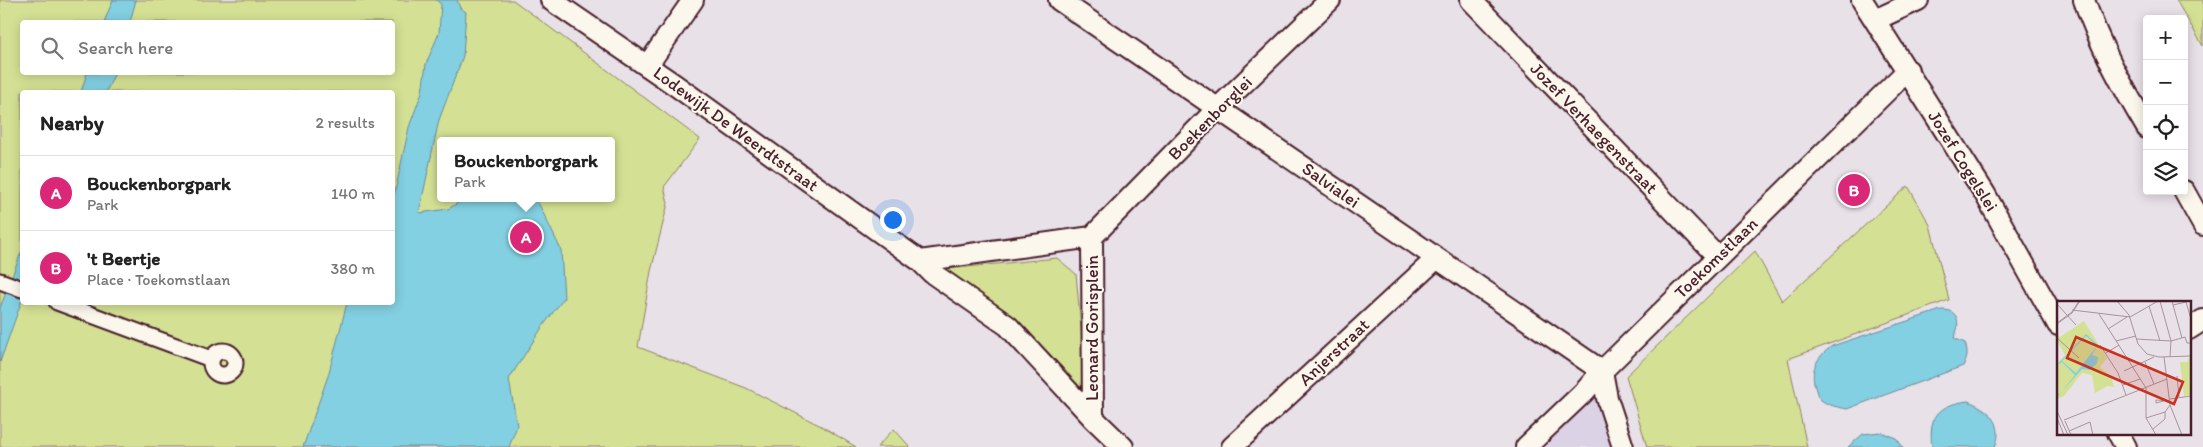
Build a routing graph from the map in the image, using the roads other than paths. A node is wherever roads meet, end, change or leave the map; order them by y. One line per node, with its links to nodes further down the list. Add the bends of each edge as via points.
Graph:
1 (551, 0): 10 (street, Lodewijk De Weerdtstraat)
2 (693, 0): 10 (street)
3 (1058, 0): 12 (street, Salvialei)
4 (1330, 0): 12 (street, Boekenborglei)
5 (1471, 0): 17 (street, Jozef Verhaegenstraat)
6 (1862, 0): 9 (street, Jozef Cogelslei)
7 (1918, 0): 9 (street)
8 (2084, 0): 13 (street, via 2117,78)
9 (1875, 20): 11 (street, Jozef Cogelslei)
10 (647, 66): 19 (street, Lodewijk De Weerdtstraat)
11 (1908, 70): 17 (street, Toekomstlaan); 24 (street, Jozef Cogelslei, via 1986,194)
12 (1219, 107): 16 (street, Boekenborglei); 18 (street, Salvialei)
13 (2143, 121)
14 (2186, 195): 15 (street)
15 (2203, 225)
16 (1092, 237): 19 (street, Leonard Gorisplein); 28 (street, Leonard Gorisplein)
17 (1717, 256): 27 (street, Toekomstlaan)
18 (1437, 258): 27 (street, Salvialei); 31 (street, Anjerstraat)
19 (920, 261): 28 (street, Leonard Gorisplein, via 932,273 1008,326)
20 (3, 282): 21 (street)
21 (20, 288)
22 (65, 305): 26 (street)
23 (2203, 320): 25 (street)
24 (2057, 324)
25 (2190, 328)
26 (211, 360)
27 (1602, 371): 32 (street, Toekomstlaan); 33 (street)
28 (1093, 418): 30 (street)
29 (2119, 434): 34 (street)
30 (1123, 447)
31 (1232, 447)
32 (1526, 447)
33 (1623, 447)
34 (2126, 447)

